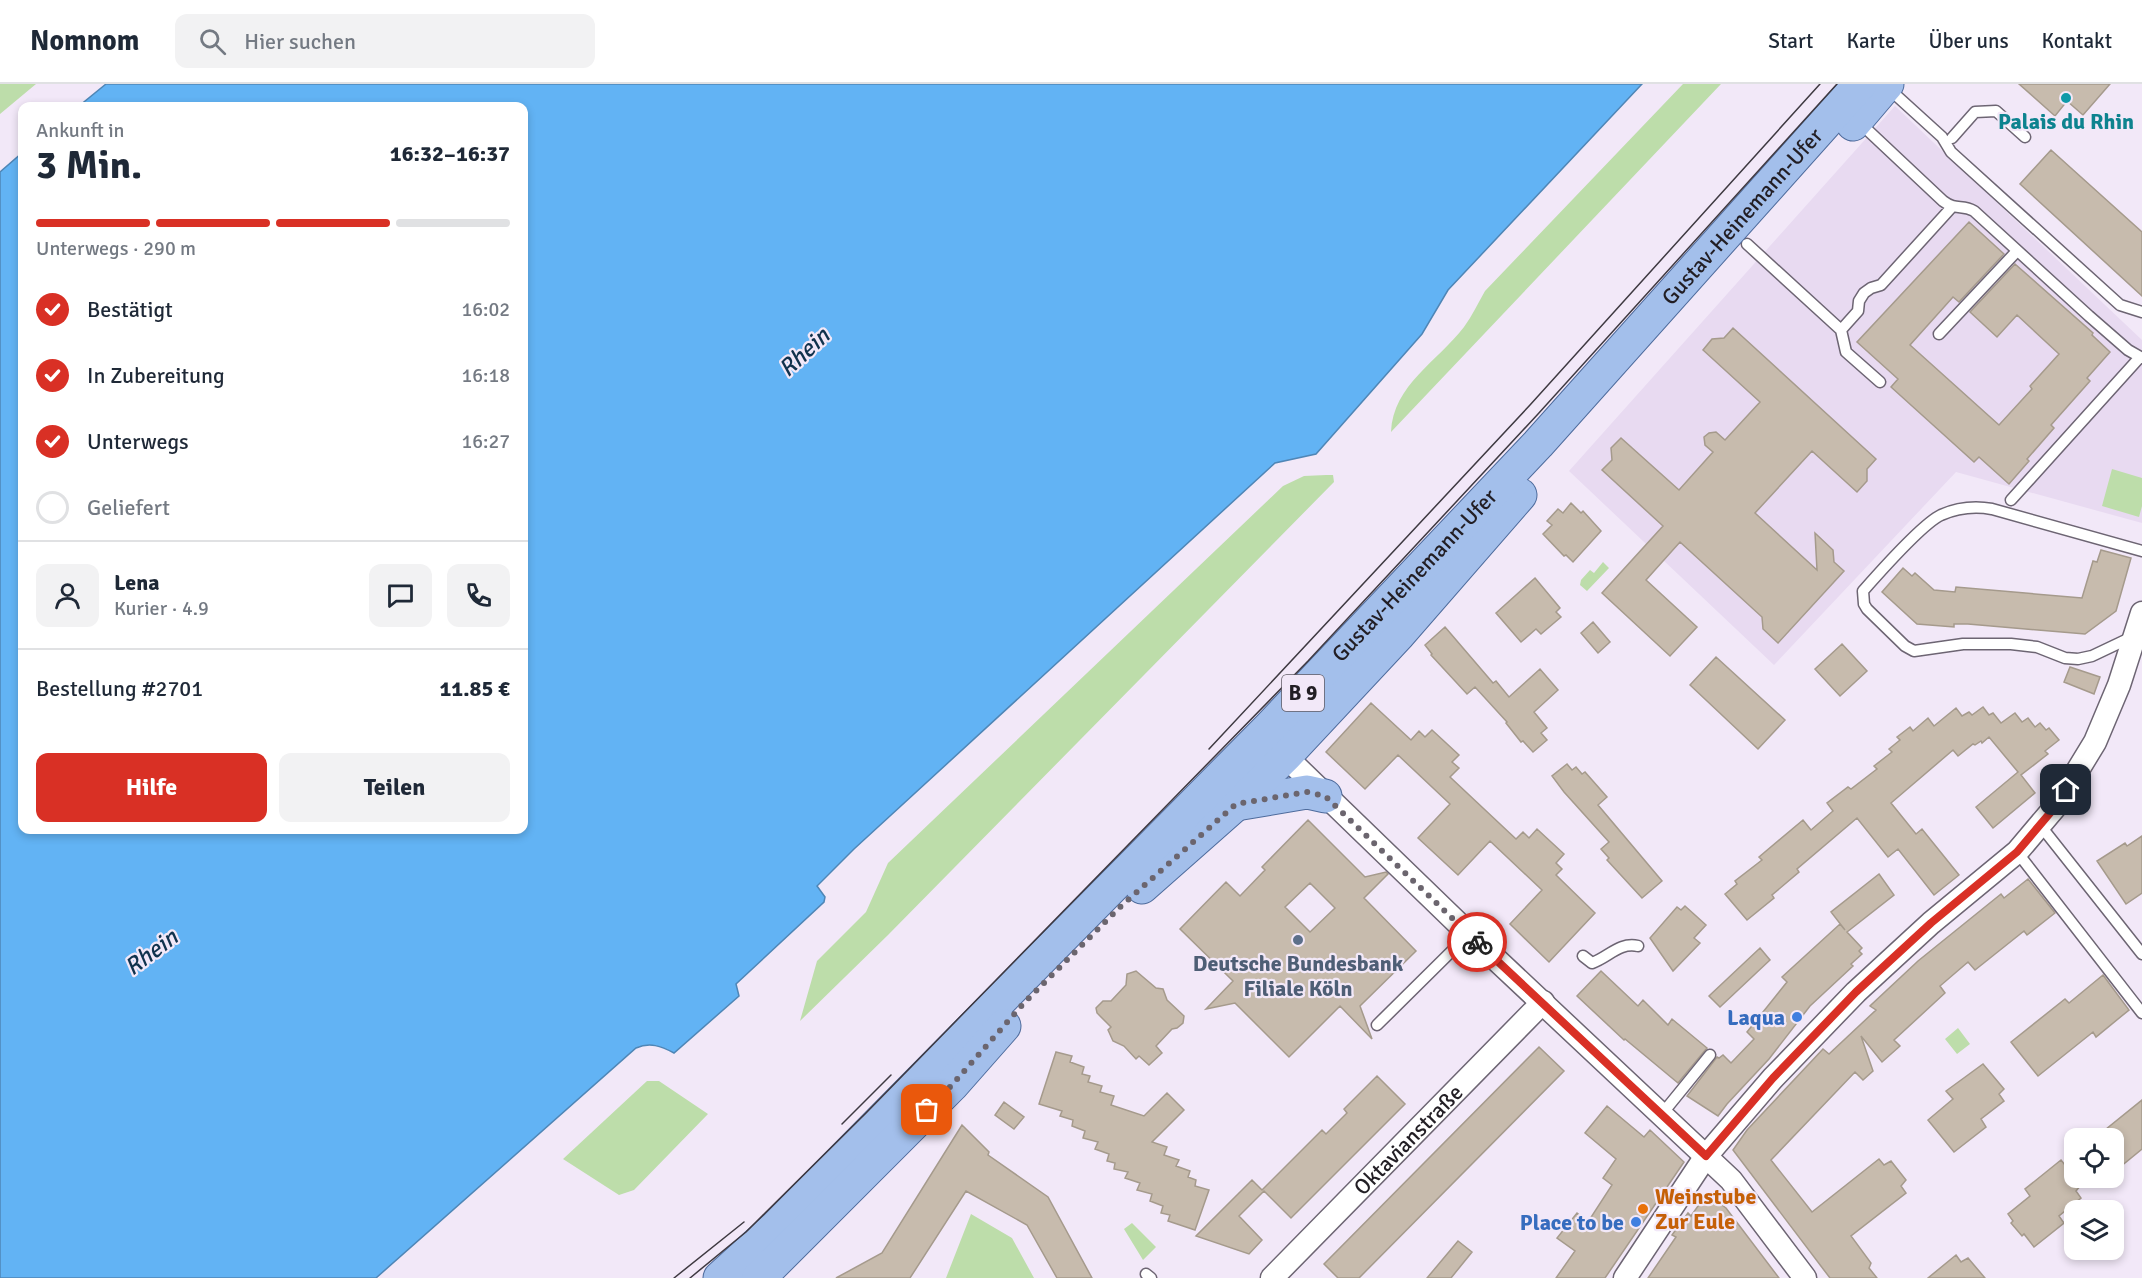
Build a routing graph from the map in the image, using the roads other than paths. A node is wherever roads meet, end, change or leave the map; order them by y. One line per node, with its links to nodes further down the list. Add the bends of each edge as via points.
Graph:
1 (1878, 84): 2 (main road, Gustav-Heinemann-Ufer / B 9); 8 (lane, via 1942,136 1951,152 2120,304); 17 (main road, Gustav-Heinemann-Ufer / B 9, via 1538,444)
2 (1856, 120): 5 (lane); 6 (main road, Gustav-Heinemann-Ufer / B 9)
3 (2025, 137): 4 (lane, via 1996,111 1976,112)
4 (1952, 138)
5 (1951, 207): 7 (lane, via 1974,211); 9 (lane, via 1881,285 1864,293 1858,311)
6 (1747, 244): 9 (lane); 17 (main road, Gustav-Heinemann-Ufer / B 9, via 1399,634)
7 (2017, 251): 10 (lane); 11 (lane)
8 (2142, 312)
9 (1841, 330): 12 (lane, via 1846,352)
10 (1939, 334)
11 (2141, 358): 13 (lane)
12 (1880, 382)
13 (2011, 500)
14 (2142, 550): 16 (lane, via 1992,509 1963,509 1931,522 1863,591 1867,609 1914,651 1963,644 2011,644 2078,659)
15 (2142, 613): 16 (street)
16 (2135, 635): 20 (street, via 2095,741)
17 (1274, 746): 18 (street); 19 (main road, Gustav-Heinemann-Ufer / B 9); 32 (main road, Gustav-Heinemann-Ufer / B 9)
18 (1325, 796): 19 (main road, via 1307,792); 22 (street)
19 (1236, 804): 33 (main road, Gustav-Heinemann-Ufer / B 9, via 1112,915 1024,1003 952,1085)
20 (2040, 825): 21 (street); 24 (lane)
21 (2017, 852): 27 (lane); 31 (street, via 1856,992 1773,1078)
22 (1468, 934): 26 (street); 28 (lane)
23 (1638, 946): 25 (lane, via 1621,947 1592,963)
24 (2142, 954)
25 (1583, 956)
26 (1543, 1002): 30 (street); 34 (street, Oktavianstraße)
27 (2142, 1013)
28 (1377, 1025)
29 (1710, 1055): 30 (lane)
30 (1662, 1114): 31 (street)
31 (1706, 1156): 35 (street); 36 (street, via 1731,1180)
32 (720, 1278)
33 (759, 1278)
34 (1272, 1278)
35 (1625, 1278)
36 (1805, 1278)

